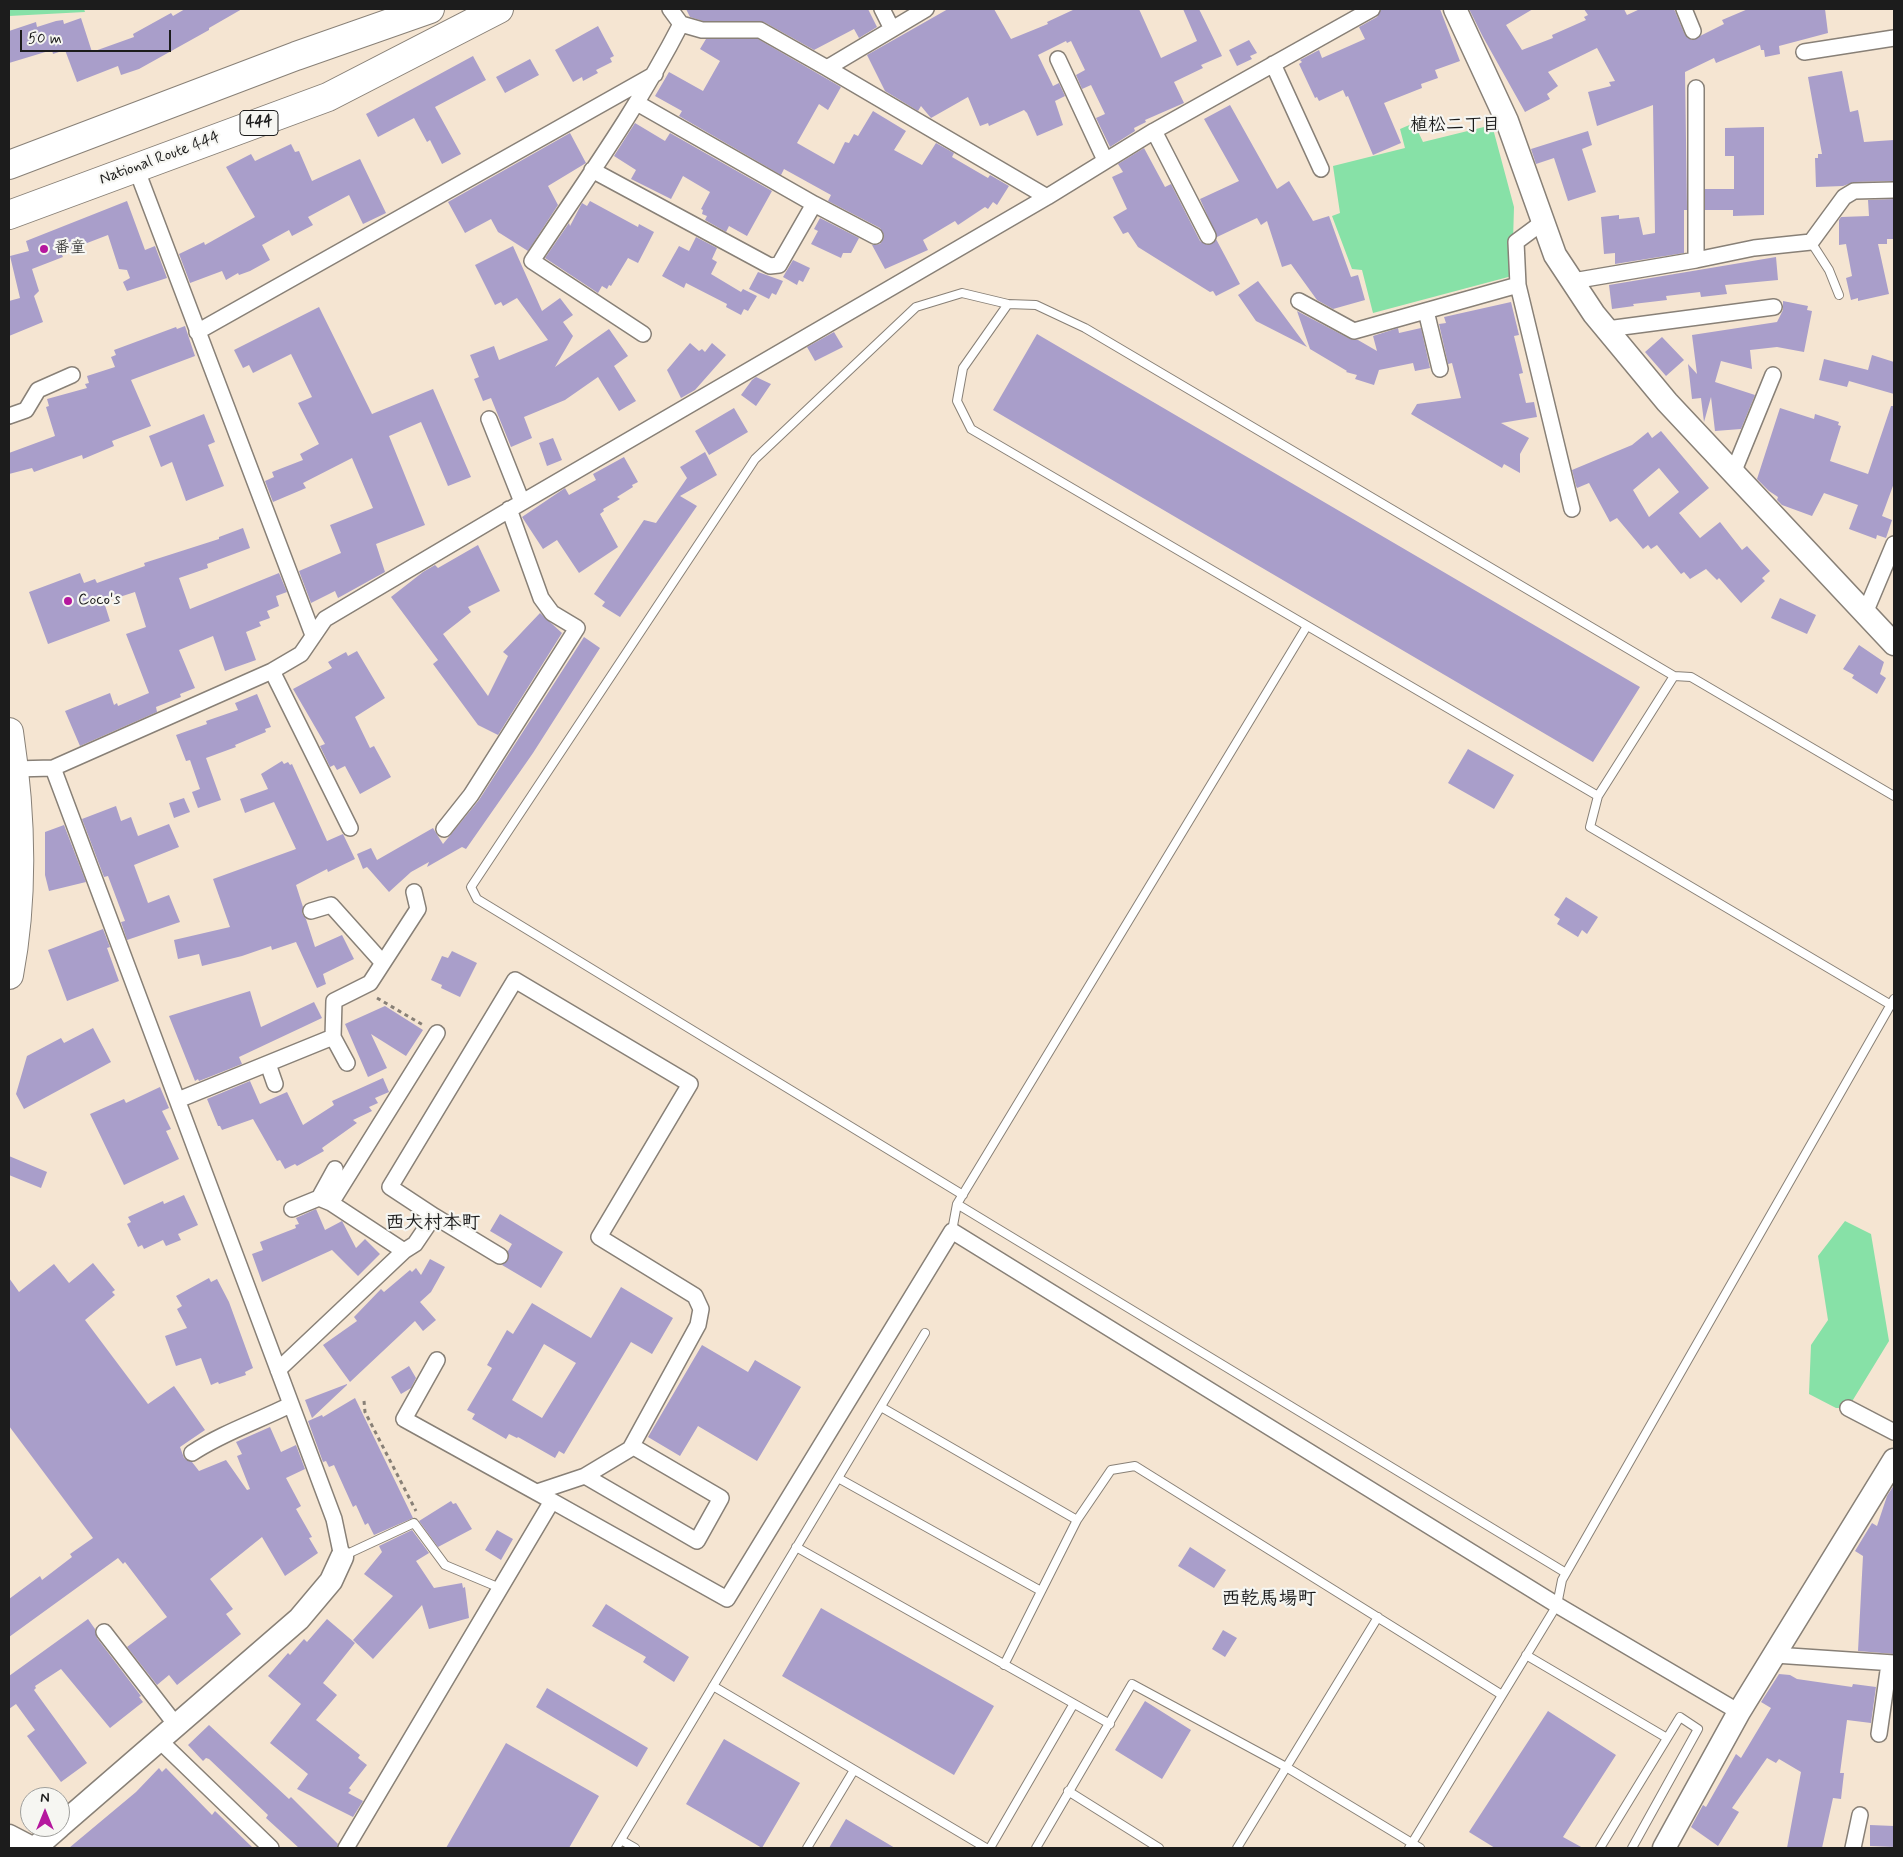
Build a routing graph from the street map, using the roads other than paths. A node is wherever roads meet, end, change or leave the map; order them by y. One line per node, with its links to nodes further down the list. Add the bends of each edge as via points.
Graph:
1 (430, 9): 22 (highway)
2 (499, 9): 23 (highway, National Route 444 / 444, via 328,97)
3 (670, 9): 9 (street)
4 (882, 9): 10 (street)
5 (926, 9): 10 (street)
6 (1372, 9): 15 (street)
7 (1455, 9): 30 (street, via 1507,121)
8 (1684, 9): 11 (street)
9 (681, 24): 16 (street, via 702,30 760,30); 17 (street)
10 (892, 29): 16 (street)
11 (1693, 31)
12 (1894, 38): 13 (street)
13 (1804, 52)
14 (1058, 59): 21 (street)
15 (1273, 64): 20 (street); 24 (street)
16 (827, 68): 27 (street)
17 (656, 74): 19 (street); 43 (street)
18 (1696, 88): 34 (street)
19 (637, 104): 25 (street); 28 (street)
20 (1154, 131): 21 (street); 32 (street)
21 (1105, 160): 27 (street)
22 (9, 165)
23 (136, 168): 29 (highway, National Route 444 / 444); 43 (street)
24 (1321, 169)
25 (592, 170): 28 (street, via 770,266 779,264); 44 (street, via 532,262)
26 (1894, 190): 33 (street, via 1854,191 1844,197)
27 (1047, 197): 51 (street)
28 (814, 204): 31 (street)
29 (9, 215)
30 (1543, 222): 35 (street, via 1555,255); 36 (street, via 1516,242)
31 (875, 236)
32 (1208, 236)
33 (1811, 242): 34 (street, via 1754,248); 37 (lane, via 1829,270)
34 (1696, 260): 35 (street)
35 (1573, 281): 42 (street)
36 (1518, 285): 41 (street); 52 (street)
37 (1839, 296)
38 (1299, 301): 41 (street, via 1354,331)
39 (1008, 304): 55 (lane, via 963,368 957,401 970,429); 59 (lane, via 1036,305 1084,328); 80 (lane, via 962,294 916,307 755,458 471,887 477,899)
40 (1774, 307): 42 (street)
41 (1426, 311): 45 (street)
42 (1607, 329): 50 (street, via 1667,402)
43 (197, 332): 56 (street)
44 (643, 334)
45 (1440, 369)
46 (1773, 375): 50 (street)
47 (72, 376): 48 (street, via 38,390 26,410)
48 (9, 416)
49 (489, 419): 51 (street)
50 (1733, 473): 54 (street)
51 (516, 506): 56 (street, via 324,619); 66 (street, via 541,598 552,612 578,628 471,796)
52 (1572, 509)
53 (1894, 544): 54 (street)
54 (1865, 613): 57 (street)
55 (1307, 626): 63 (lane); 80 (lane)
56 (313, 635): 58 (street, via 301,654)
57 (1894, 644)
58 (272, 671): 61 (street); 65 (street)
59 (1674, 676): 63 (lane); 64 (lane, via 1691,677)
60 (9, 732): 62 (highway)
61 (53, 768): 62 (street); 78 (street)
62 (14, 769): 67 (highway)
63 (1598, 796): 72 (lane, via 1590,828)
64 (1894, 796)
65 (350, 828)
66 (444, 829)
67 (13, 840): 71 (highway, via 16,934)
68 (414, 892): 70 (street, via 418,910)
69 (311, 910): 70 (street, via 331,905)
70 (383, 963): 74 (street, via 370,984 334,1001)
71 (9, 975)
72 (1892, 1002): 105 (lane)
73 (436, 1033): 81 (street)
74 (333, 1037): 75 (street); 76 (street)
75 (347, 1063)
76 (268, 1064): 77 (street); 78 (street)
77 (275, 1084)
78 (178, 1100): 90 (street)
79 (335, 1169): 81 (street)
80 (963, 1195): 82 (lane)
81 (325, 1200): 83 (street); 86 (street)
82 (957, 1204): 85 (lane); 105 (lane)
83 (292, 1209)
84 (434, 1216): 86 (street, via 415,1244); 87 (street); 95 (street, via 390,1187 515,980 690,1084 599,1237 696,1296 701,1309 698,1325)
85 (952, 1231): 101 (street, via 727,1599); 108 (street)
86 (404, 1251): 90 (street)
87 (500, 1256)
88 (926, 1332): 92 (lane)
89 (437, 1360): 100 (street, via 404,1419)
90 (278, 1370): 91 (street)
91 (290, 1405): 96 (street, via 233,1433 213,1439); 104 (street, via 334,1520)
92 (881, 1406): 99 (lane); 102 (lane)
93 (1848, 1408): 94 (street)
94 (1894, 1432)
95 (632, 1446): 98 (street); 98 (street, via 721,1498 697,1541)
96 (192, 1453)
97 (1894, 1460): 112 (street)
98 (585, 1476): 100 (street)
99 (838, 1478): 103 (lane); 107 (lane)
100 (537, 1492): 101 (street)
101 (552, 1501): 106 (street)
102 (1077, 1520): 107 (lane); 109 (lane, via 1112,1470 1135,1466)
103 (796, 1547): 114 (lane); 115 (lane)
104 (342, 1557): 106 (lane, via 414,1523 445,1565); 120 (street, via 331,1581 299,1619)
105 (1566, 1573): 108 (lane)
106 (500, 1588): 135 (street)
107 (1042, 1591): 114 (lane)
108 (1557, 1605): 111 (lane); 118 (street)
109 (1378, 1617): 116 (lane); 124 (lane)
110 (104, 1632): 120 (street)
111 (1526, 1655): 116 (lane); 122 (lane)
112 (1774, 1655): 113 (street); 118 (street)
113 (1892, 1664): 121 (street)
114 (1004, 1665): 117 (lane)
115 (713, 1686): 125 (lane); 131 (lane)
116 (1502, 1695): 132 (lane)
117 (1074, 1705): 119 (lane); 140 (lane)
118 (1739, 1712): 147 (street)
119 (1110, 1724): 124 (lane, via 1132,1684); 126 (lane)
120 (176, 1725): 123 (street)
121 (1879, 1734)
122 (1667, 1738): 145 (lane); 146 (lane, via 1680,1717 1698,1729)
123 (160, 1740): 128 (street); 134 (street)
124 (1286, 1767): 132 (lane); 143 (lane)
125 (854, 1770): 138 (lane); 139 (lane)
126 (1068, 1791): 141 (lane); 142 (lane)
127 (1860, 1815): 148 (street)
128 (70, 1818)
129 (9, 1836): 133 (street)
130 (47, 1837): 133 (street)
131 (621, 1840): 136 (lane); 137 (lane)
132 (1410, 1846): 144 (lane)
133 (33, 1848)
134 (271, 1848)
135 (346, 1848)
136 (616, 1848)
137 (635, 1848)
138 (807, 1848)
139 (986, 1848)
140 (990, 1848)
141 (1036, 1848)
142 (1159, 1848)
143 (1237, 1848)
144 (1420, 1848)
145 (1600, 1848)
146 (1632, 1848)
147 (1664, 1848)
148 (1853, 1848)

